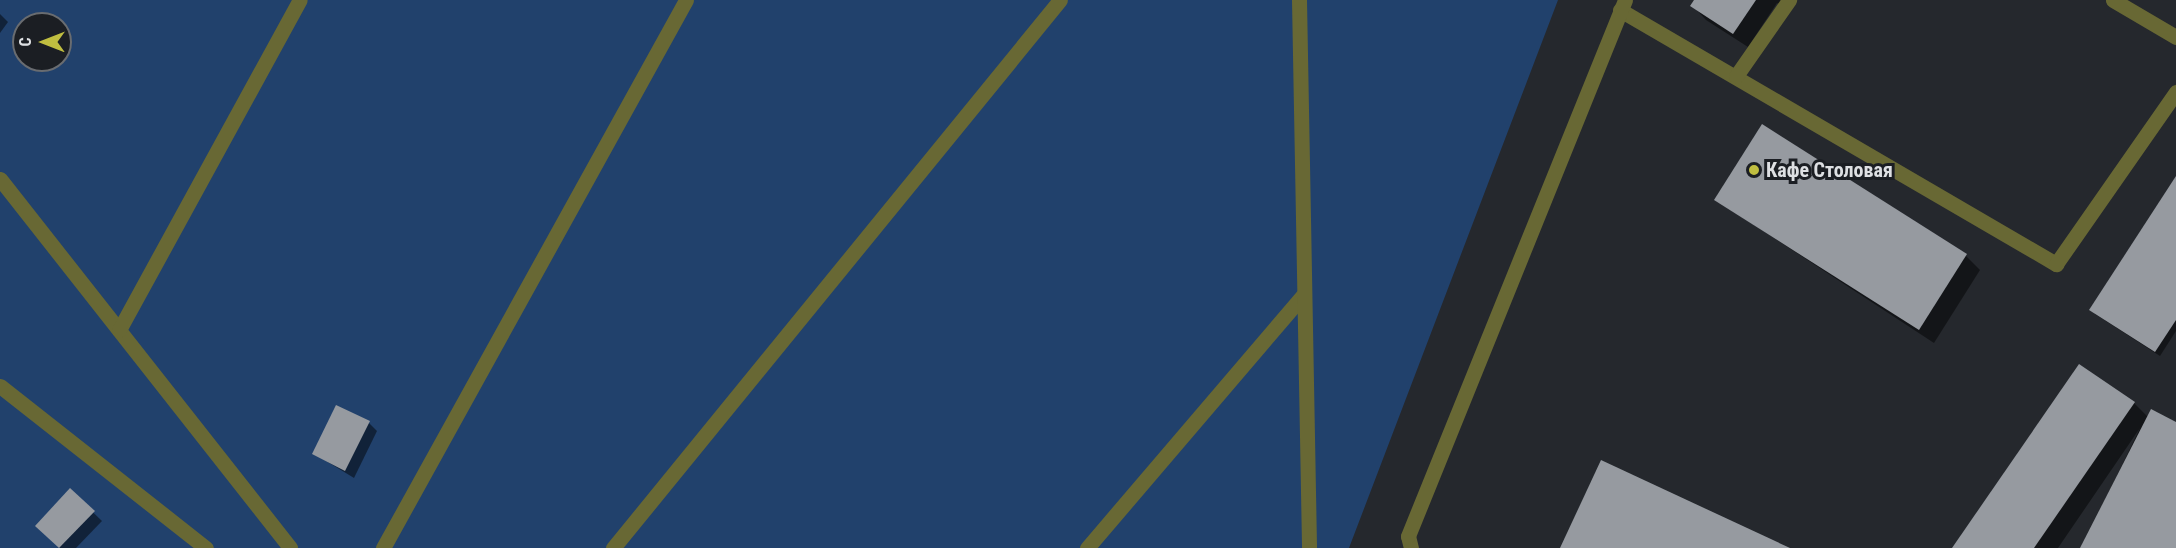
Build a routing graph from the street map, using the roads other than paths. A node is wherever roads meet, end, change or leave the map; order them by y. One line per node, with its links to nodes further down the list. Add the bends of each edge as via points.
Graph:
1 (300, 0): 13 (street)
2 (686, 0): 17 (street)
3 (1060, 0): 18 (street)
4 (1299, 0): 12 (street)
5 (1789, 0): 9 (street)
6 (2113, 0): 8 (street)
7 (1623, 5): 9 (street); 21 (street, via 1408,536)
8 (2176, 37)
9 (1736, 76): 10 (street, via 2056,264)
10 (2176, 92)
11 (0, 179): 13 (street)
12 (1303, 295): 19 (street); 20 (street)
13 (119, 330): 16 (street)
14 (0, 386): 15 (street)
15 (206, 548)
16 (290, 548)
17 (383, 548)
18 (613, 548)
19 (1087, 548)
20 (1309, 548)
21 (1411, 548)

